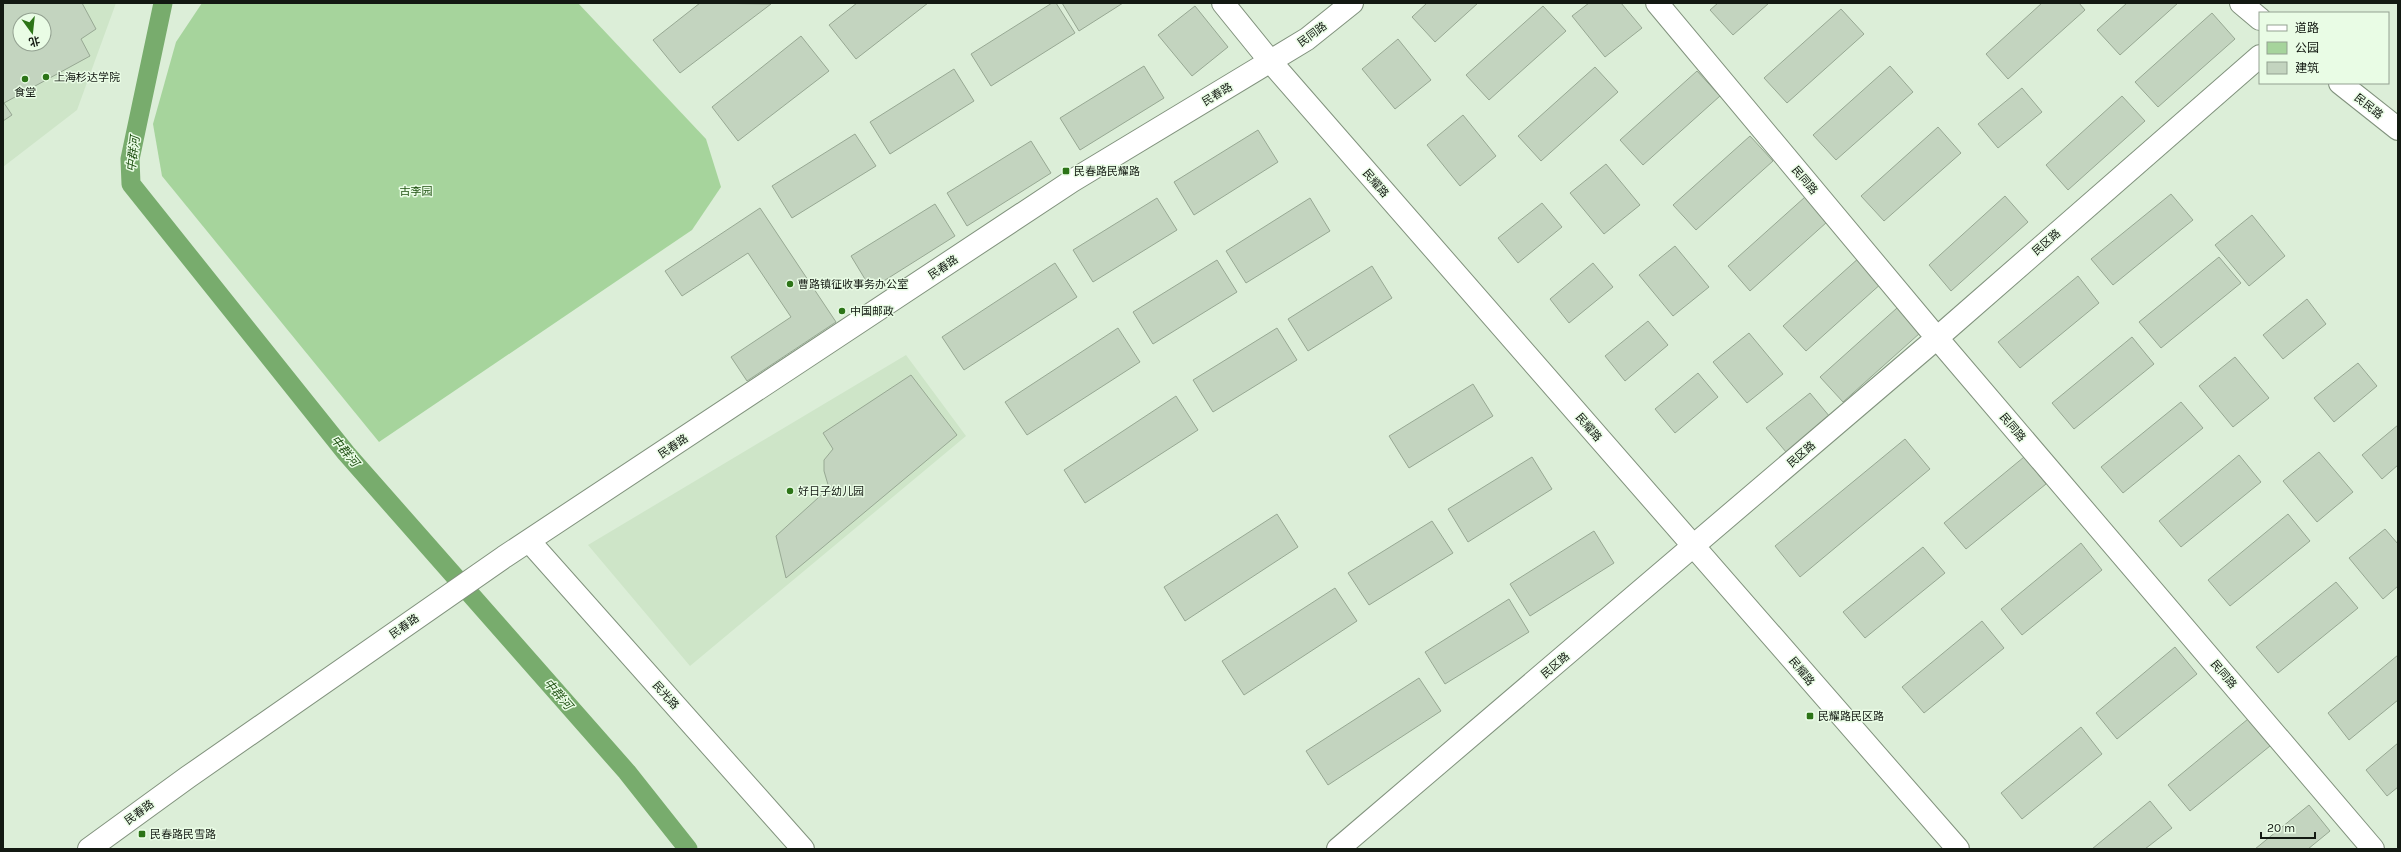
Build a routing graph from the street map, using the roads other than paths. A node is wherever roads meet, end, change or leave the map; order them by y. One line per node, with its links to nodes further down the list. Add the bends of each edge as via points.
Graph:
1 (1223, 3): 7 (street, 民耀路)
2 (1352, 3): 7 (street, 民同路, via 1307,39)
3 (1657, 3): 10 (street, 民同路)
4 (2241, 3): 5 (street)
5 (2259, 18)
6 (2259, 57): 10 (street, 民区路)
7 (1270, 61): 11 (street, 民春路, via 1072,181); 12 (street, 民耀路)
8 (2341, 84): 9 (street, 民民路)
9 (2398, 129)
10 (1937, 338): 12 (street, 民区路); 17 (street, 民同路)
11 (529, 541): 13 (street, 民春路, via 439,601); 14 (street, 民光路)
12 (1694, 546): 15 (street, 民区路); 16 (street, 民耀路)
13 (89, 849)
14 (803, 849)
15 (1338, 849)
16 (1958, 849)
17 (2373, 849)

